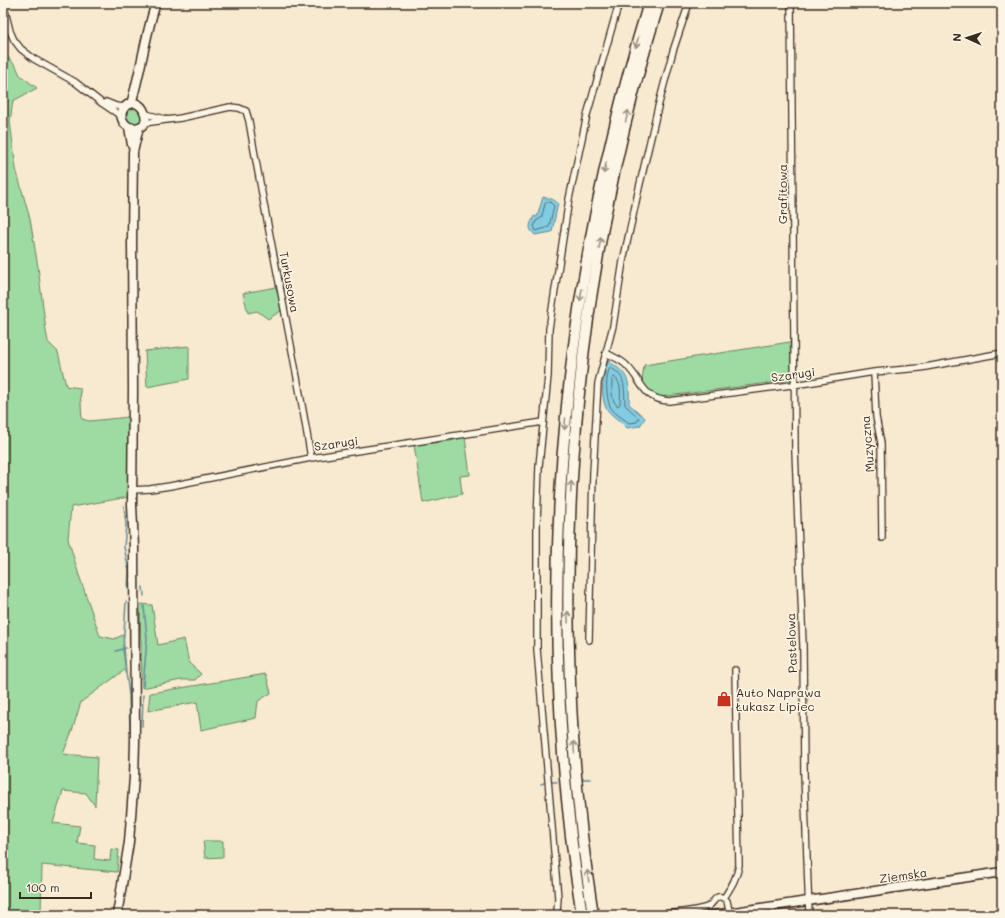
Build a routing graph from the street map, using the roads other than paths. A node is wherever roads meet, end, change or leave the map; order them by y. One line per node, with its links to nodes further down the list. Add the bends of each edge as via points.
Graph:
1 (3, 3): 8 (street, via 10,31 21,49)
2 (156, 3): 9 (main road)
3 (619, 3): 20 (street, via 587,115 569,199 549,329 548,376)
4 (649, 3): 32 (highway, one-way to 32, via 612,138 591,241 566,411 560,488 557,587 559,688 567,798)
5 (659, 3): 33 (highway, one-way to 5, via 577,790 570,687 568,562 573,451 585,337 606,212 631,100)
6 (689, 3): 16 (street, via 638,188)
7 (791, 3): 19 (street, Grafitowa)
8 (95, 97): 9 (street, via 116,106); 11 (street)
9 (132, 105): 10 (main road, via 145,110); 11 (main road)
10 (146, 114): 12 (street); 13 (main road)
11 (121, 116): 14 (main road, via 123,123)
12 (169, 120): 13 (street); 21 (street, Turkusowa, via 230,108 246,111)
13 (141, 125): 14 (main road); 15 (main road)
14 (129, 127): 15 (main road)
15 (133, 152): 22 (main road)
16 (606, 353): 19 (street, Szarugi, via 626,365 648,395 662,401); 24 (street, via 598,383 595,418)
17 (1002, 354): 18 (street, Szarugi, via 920,368)
18 (874, 372): 19 (street, Szarugi); 23 (street, Muzyczna, via 876,417 881,443)
19 (795, 384): 28 (street, Pastelowa, via 795,450 804,645)
20 (543, 422): 21 (street, Szarugi); 31 (street, via 537,496 537,650 558,898)
21 (311, 458): 22 (street, Szarugi, via 170,486)
22 (135, 490): 30 (main road, via 134,777 129,842)
23 (882, 538)
24 (589, 640)
25 (735, 670): 27 (street, via 739,865 734,883)
26 (1002, 872): 28 (main road, Ziemska)
27 (724, 898): 29 (street, via 729,904); 34 (street, via 717,897 710,906)
28 (808, 901): 29 (main road, Ziemska); 36 (street, Pastelowa)
29 (730, 914): 35 (main road, Ziemska)
30 (117, 915)
31 (556, 915)
32 (582, 915)
33 (593, 915)
34 (656, 915)
35 (714, 915)
36 (809, 915)

